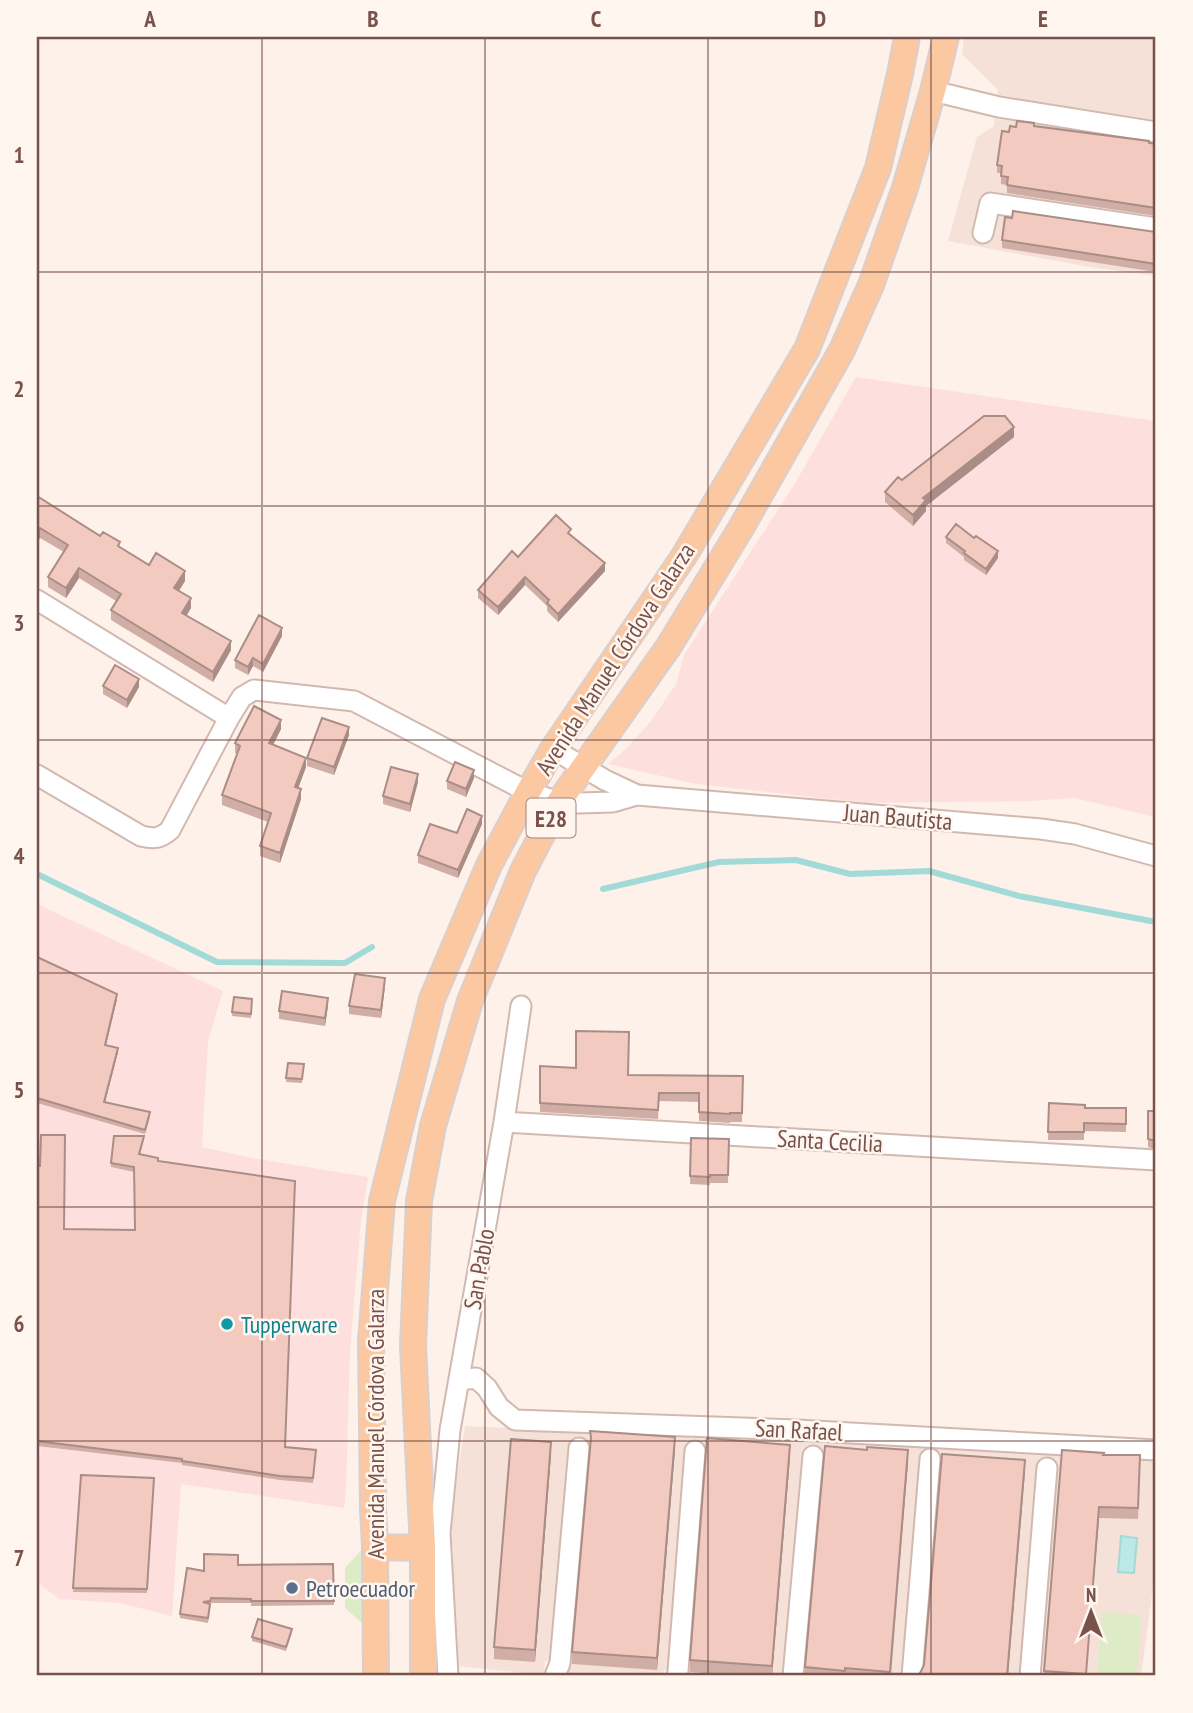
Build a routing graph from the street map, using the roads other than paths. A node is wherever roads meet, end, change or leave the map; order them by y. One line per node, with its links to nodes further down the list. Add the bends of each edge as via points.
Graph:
1 (907, 37): 9 (main road, Avenida Manuel Córdova Galarza / E28, via 878,167 807,349 684,556)
2 (946, 37): 3 (main road, Avenida Manuel Córdova Galarza / E28)
3 (933, 91): 4 (street, via 999,107); 10 (main road, Avenida Manuel Córdova Galarza / E28, via 887,242 842,350 669,646)
4 (1156, 132)
5 (1156, 228): 6 (street, via 990,203)
6 (984, 233)
7 (37, 600): 8 (street)
8 (229, 718): 11 (street, via 170,830 153,839); 12 (street, Juan Bautista, via 242,697 254,690 354,701)
9 (553, 749): 10 (street, Juan Bautista); 12 (main road, Avenida Manuel Córdova Galarza / E28)
10 (584, 767): 13 (street, Juan Bautista); 14 (main road, Avenida Manuel Córdova Galarza / E28)
11 (37, 775)
12 (528, 792): 14 (street, Juan Bautista); 27 (main road, Avenida Manuel Córdova Galarza / E28, via 489,865 432,999 382,1201 371,1341)
13 (637, 795): 14 (street, Juan Bautista, via 613,802); 15 (street, Juan Bautista, via 1041,829)
14 (559, 802): 26 (main road, Avenida Manuel Córdova Galarza / E28, via 523,871 470,1001 433,1126 419,1201 413,1346)
15 (1156, 856)
16 (521, 1006): 17 (street, San Pablo)
17 (504, 1122): 18 (street, Santa Cecilia); 19 (street, San Pablo)
18 (1156, 1160)
19 (460, 1380): 21 (street, San Rafael, via 476,1378 515,1420); 26 (street, San Pablo)
20 (579, 1448): 31 (street, via 560,1663)
21 (1156, 1450)
22 (695, 1451): 32 (street)
23 (813, 1456): 33 (street)
24 (930, 1459): 34 (street)
25 (1047, 1468): 35 (street)
26 (432, 1540): 27 (main road); 29 (main road, Avenida Manuel Córdova Galarza / E28); 30 (street, San Pablo)
27 (375, 1547): 28 (main road, Avenida Manuel Córdova Galarza / E28)
28 (376, 1676)
29 (424, 1676)
30 (448, 1676)
31 (555, 1676)
32 (677, 1676)
33 (793, 1676)
34 (912, 1676)
35 (1030, 1676)

